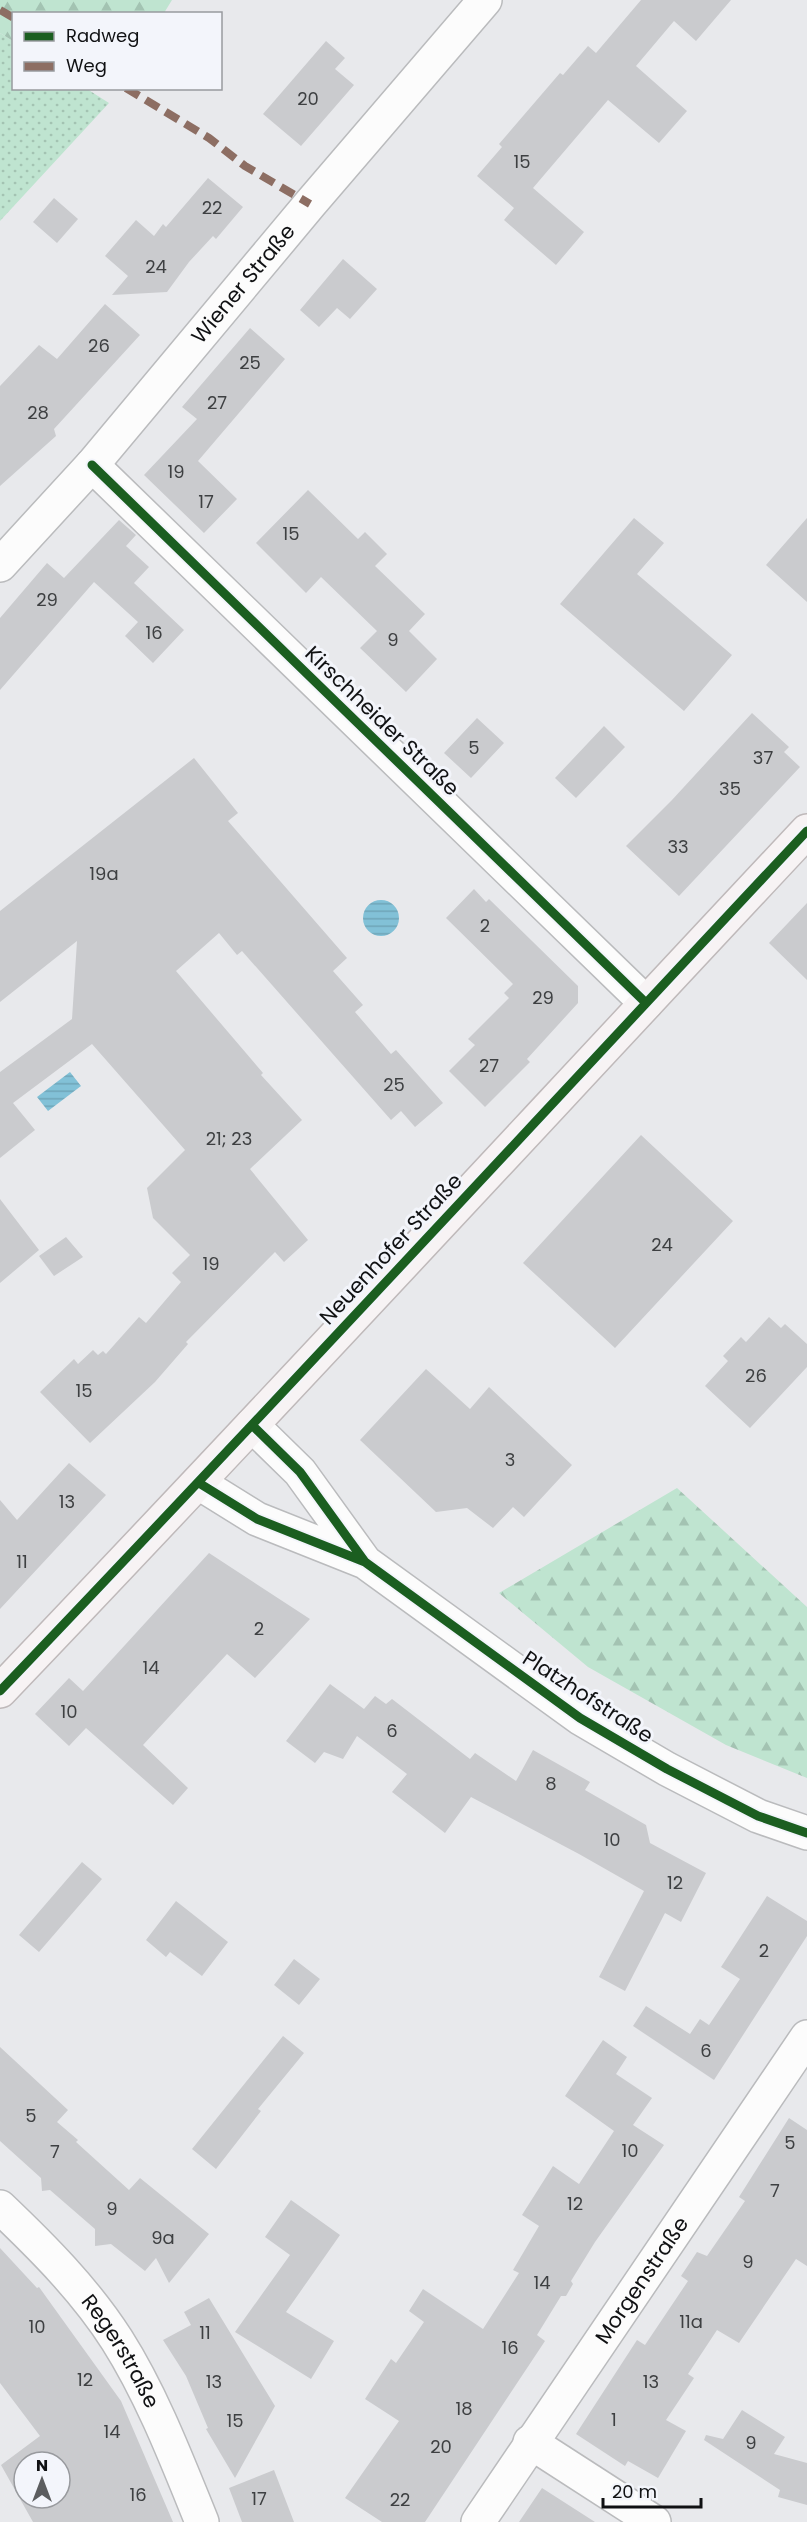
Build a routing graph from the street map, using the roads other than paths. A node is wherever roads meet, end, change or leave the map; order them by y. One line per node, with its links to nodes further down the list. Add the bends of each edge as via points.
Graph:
1 (485, 0): 2 (street, Wiener Straße)
2 (92, 465): 3 (street, Wiener Straße); 5 (street, Kirschheider Straße)
3 (0, 565)
4 (807, 831): 5 (main road, Neuenhofer Straße)
5 (646, 1003): 6 (main road, Neuenhofer Straße)
6 (252, 1425): 7 (main road, Neuenhofer Straße); 8 (street, Platzhofstraße, via 300,1472)
7 (200, 1483): 8 (street, Platzhofstraße, via 257,1519); 9 (main road, Neuenhofer Straße)
8 (365, 1563): 10 (street, Platzhofstraße, via 580,1718 758,1816)
9 (0, 1691)
10 (807, 1833)
11 (807, 2037): 13 (street, Morgenstraße)
12 (0, 2207): 14 (street, Regerstraße, via 58,2264 117,2341 165,2432)
13 (530, 2442): 15 (street, Morgenstraße); 16 (street)
14 (202, 2522)
15 (478, 2522)
16 (654, 2522)

